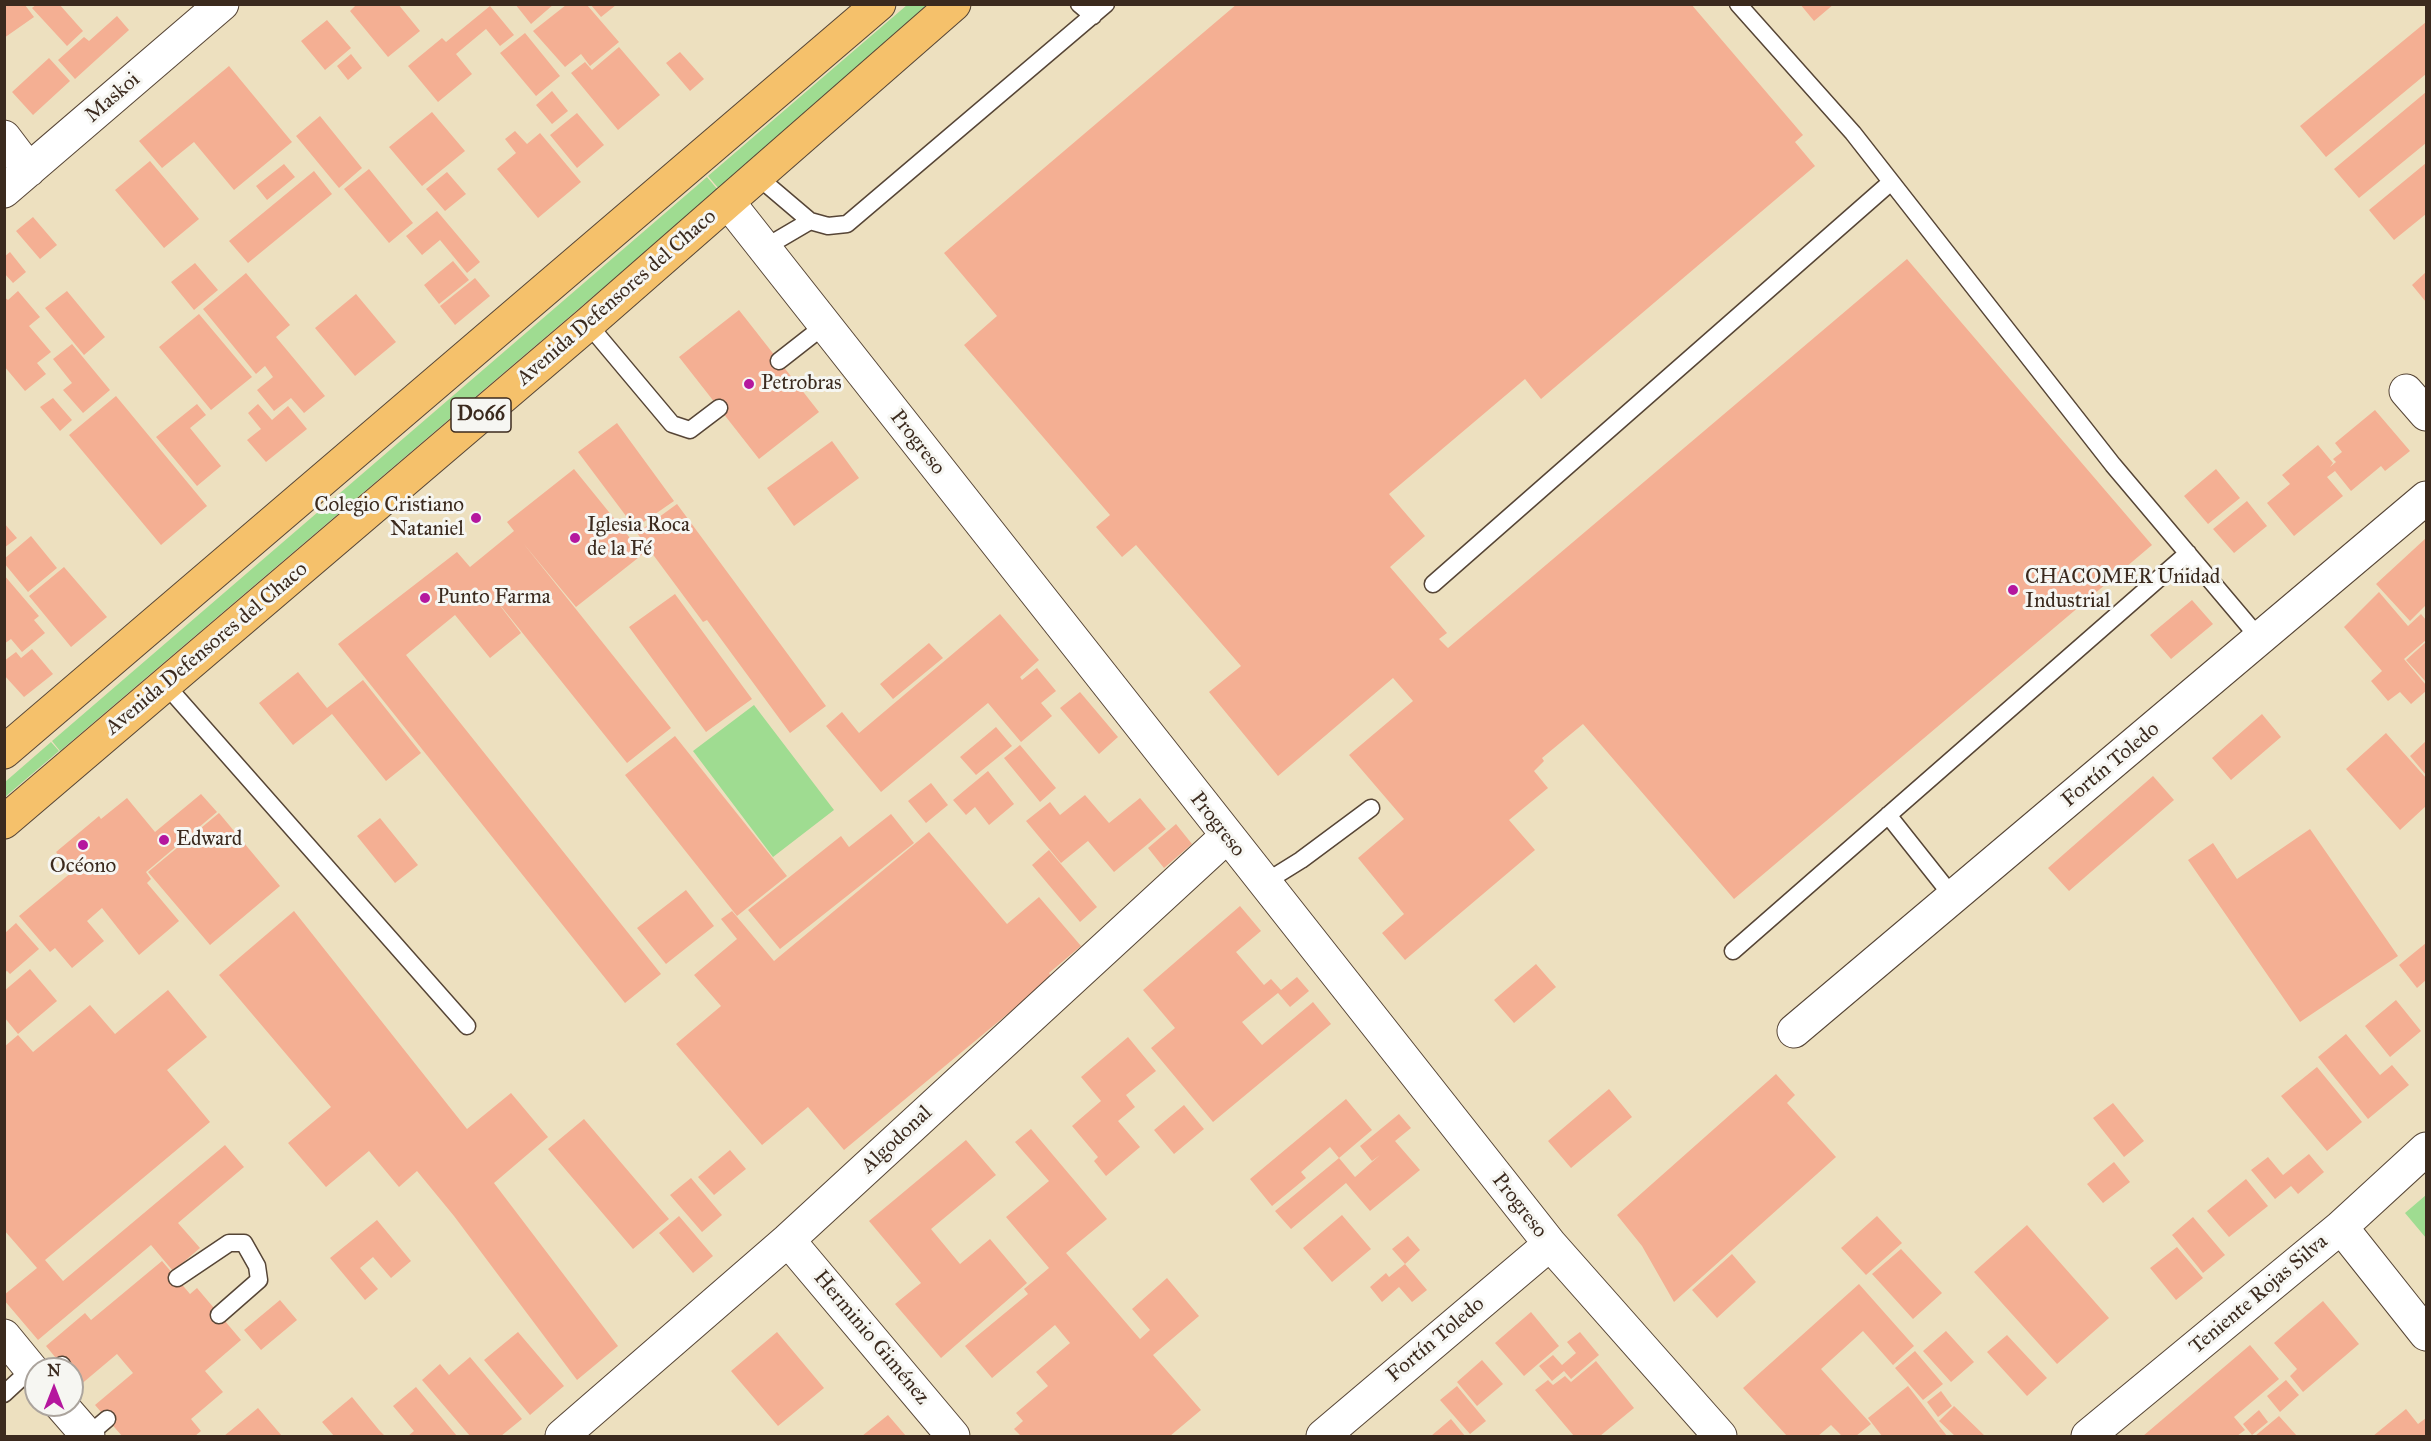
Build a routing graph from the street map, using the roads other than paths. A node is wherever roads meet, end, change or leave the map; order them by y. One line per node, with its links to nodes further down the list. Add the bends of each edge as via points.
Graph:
1 (222, 4): 9 (street, Maskoi)
2 (879, 4): 25 (highway, D066)
3 (954, 4): 10 (highway, Avenida Defensores del Chaco / D066)
4 (1079, 4): 7 (lane)
5 (1106, 4): 7 (lane)
6 (1738, 4): 11 (lane)
7 (1093, 16): 14 (lane, via 847,224 828,226)
8 (4, 137): 9 (street)
9 (29, 170): 12 (street, Maskoi)
10 (757, 176): 13 (highway, Avenida Defensores del Chaco / D066); 14 (lane)
11 (1891, 182): 21 (lane, via 2113,465); 22 (lane)
12 (4, 191)
13 (728, 202): 15 (street, Progreso); 16 (highway, Avenida Defensores del Chaco / D066)
14 (810, 220): 15 (lane)
15 (764, 248): 17 (street, Progreso)
16 (588, 324): 19 (lane, via 672,424 690,430); 24 (highway, Avenida Defensores del Chaco / D066)
17 (825, 325): 18 (lane); 29 (street, Progreso)
18 (779, 361)
19 (719, 408)
20 (2427, 498): 23 (street, Fortín Toledo)
21 (2188, 554): 23 (lane); 27 (lane)
22 (1433, 584)
23 (2260, 639): 31 (street, Fortín Toledo)
24 (165, 684): 28 (highway, Avenida Defensores del Chaco / D066); 33 (lane)
25 (4, 752)
26 (1371, 808): 30 (lane)
27 (1888, 815): 31 (lane); 32 (lane)
28 (4, 822)
29 (1226, 837): 30 (street, Progreso); 37 (street, Algodonal)
30 (1264, 884): 38 (street, Progreso)
31 (1953, 897): 34 (street, Fortín Toledo)
32 (1733, 951)
33 (467, 1026)
34 (1794, 1031)
35 (2427, 1149): 36 (street, Teniente Rojas Silva)
36 (2341, 1227): 41 (street); 52 (street, Teniente Rojas Silva)
37 (788, 1240): 48 (street, Algodonal); 49 (street, Herminio Giménez)
38 (1550, 1244): 50 (street, Fortín Toledo); 51 (street, Progreso)
39 (177, 1278): 40 (lane, via 229,1242 244,1242 257,1266 259,1280)
40 (219, 1315)
41 (2427, 1334)
42 (4, 1336): 43 (street)
43 (31, 1357)
44 (24, 1383): 45 (lane)
45 (4, 1394)
46 (77, 1417): 47 (street)
47 (94, 1430)
48 (562, 1437)
49 (953, 1437)
50 (1323, 1437)
51 (1720, 1437)
52 (2088, 1437)

